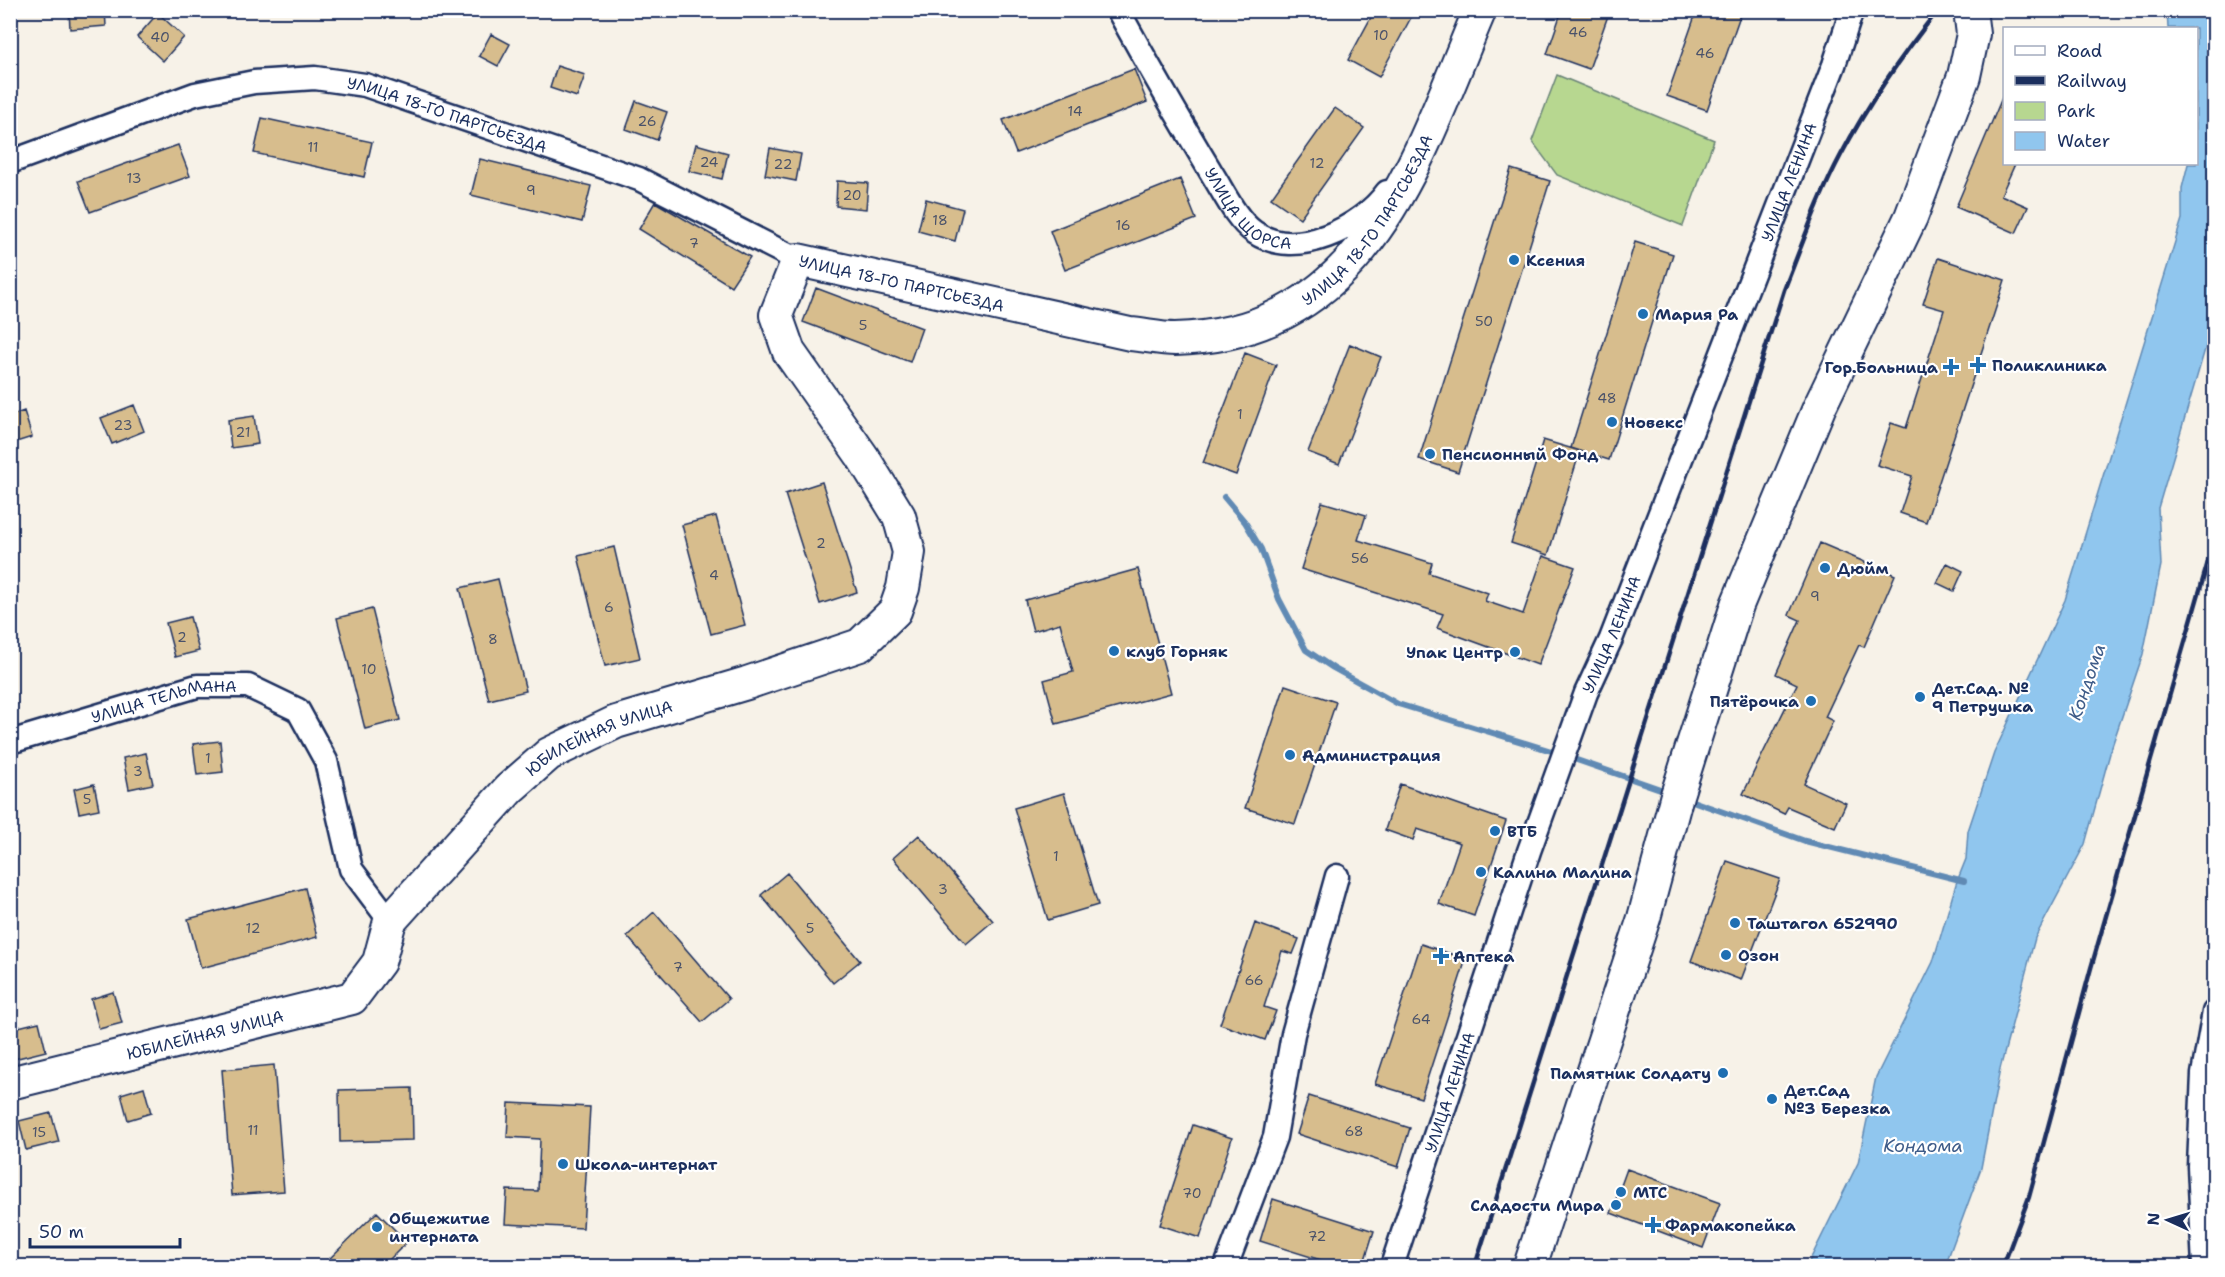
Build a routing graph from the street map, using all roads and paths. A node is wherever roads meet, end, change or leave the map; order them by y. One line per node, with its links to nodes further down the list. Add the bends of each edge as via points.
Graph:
1 (1118, 10): 5 (street, УЛИЦА ЩОРСА, via 1235,211 1254,232 1282,243 1315,240 1353,224 1377,206)
2 (1480, 10): 5 (street, УЛИЦА 18-ГО ПАРТСЬЕЗДА)
3 (1852, 10): 15 (street, УЛИЦА ЛЕНИНА, via 1611,639 1586,693)
4 (1970, 10): 16 (street, via 1973,34 1964,75 1911,217 1819,408 1737,605 1680,784 1644,918)
5 (1429, 135): 7 (street, УЛИЦА 18-ГО ПАРТСЬЕЗДА, via 1402,190 1352,262 1280,315 1238,329 1174,339 1130,334)
6 (10, 162): 7 (street, УЛИЦА 18-ГО ПАРТСЬЕЗДА, via 195,94 254,82 315,78 365,85 639,179)
7 (798, 260): 10 (street, ЮБИЛЕЙНАЯ УЛИЦА, via 776,315 789,352 843,427 899,516 909,552 896,611 860,645 616,722 549,754 509,789)
8 (10, 742): 10 (street, УЛИЦА ТЕЛЬМАНА, via 197,686 248,686 298,710 326,761 351,869)
9 (1336, 876): 14 (street, via 1293,1034 1275,1137)
10 (390, 921): 12 (street, ЮБИЛЕЙНАЯ УЛИЦА, via 379,962 352,998)
11 (2214, 1012): 13 (street, via 2202,1074)
12 (10, 1083)
13 (2207, 1159): 17 (street)
14 (1226, 1266)
15 (1392, 1266)
16 (1530, 1266)
17 (2204, 1266)

